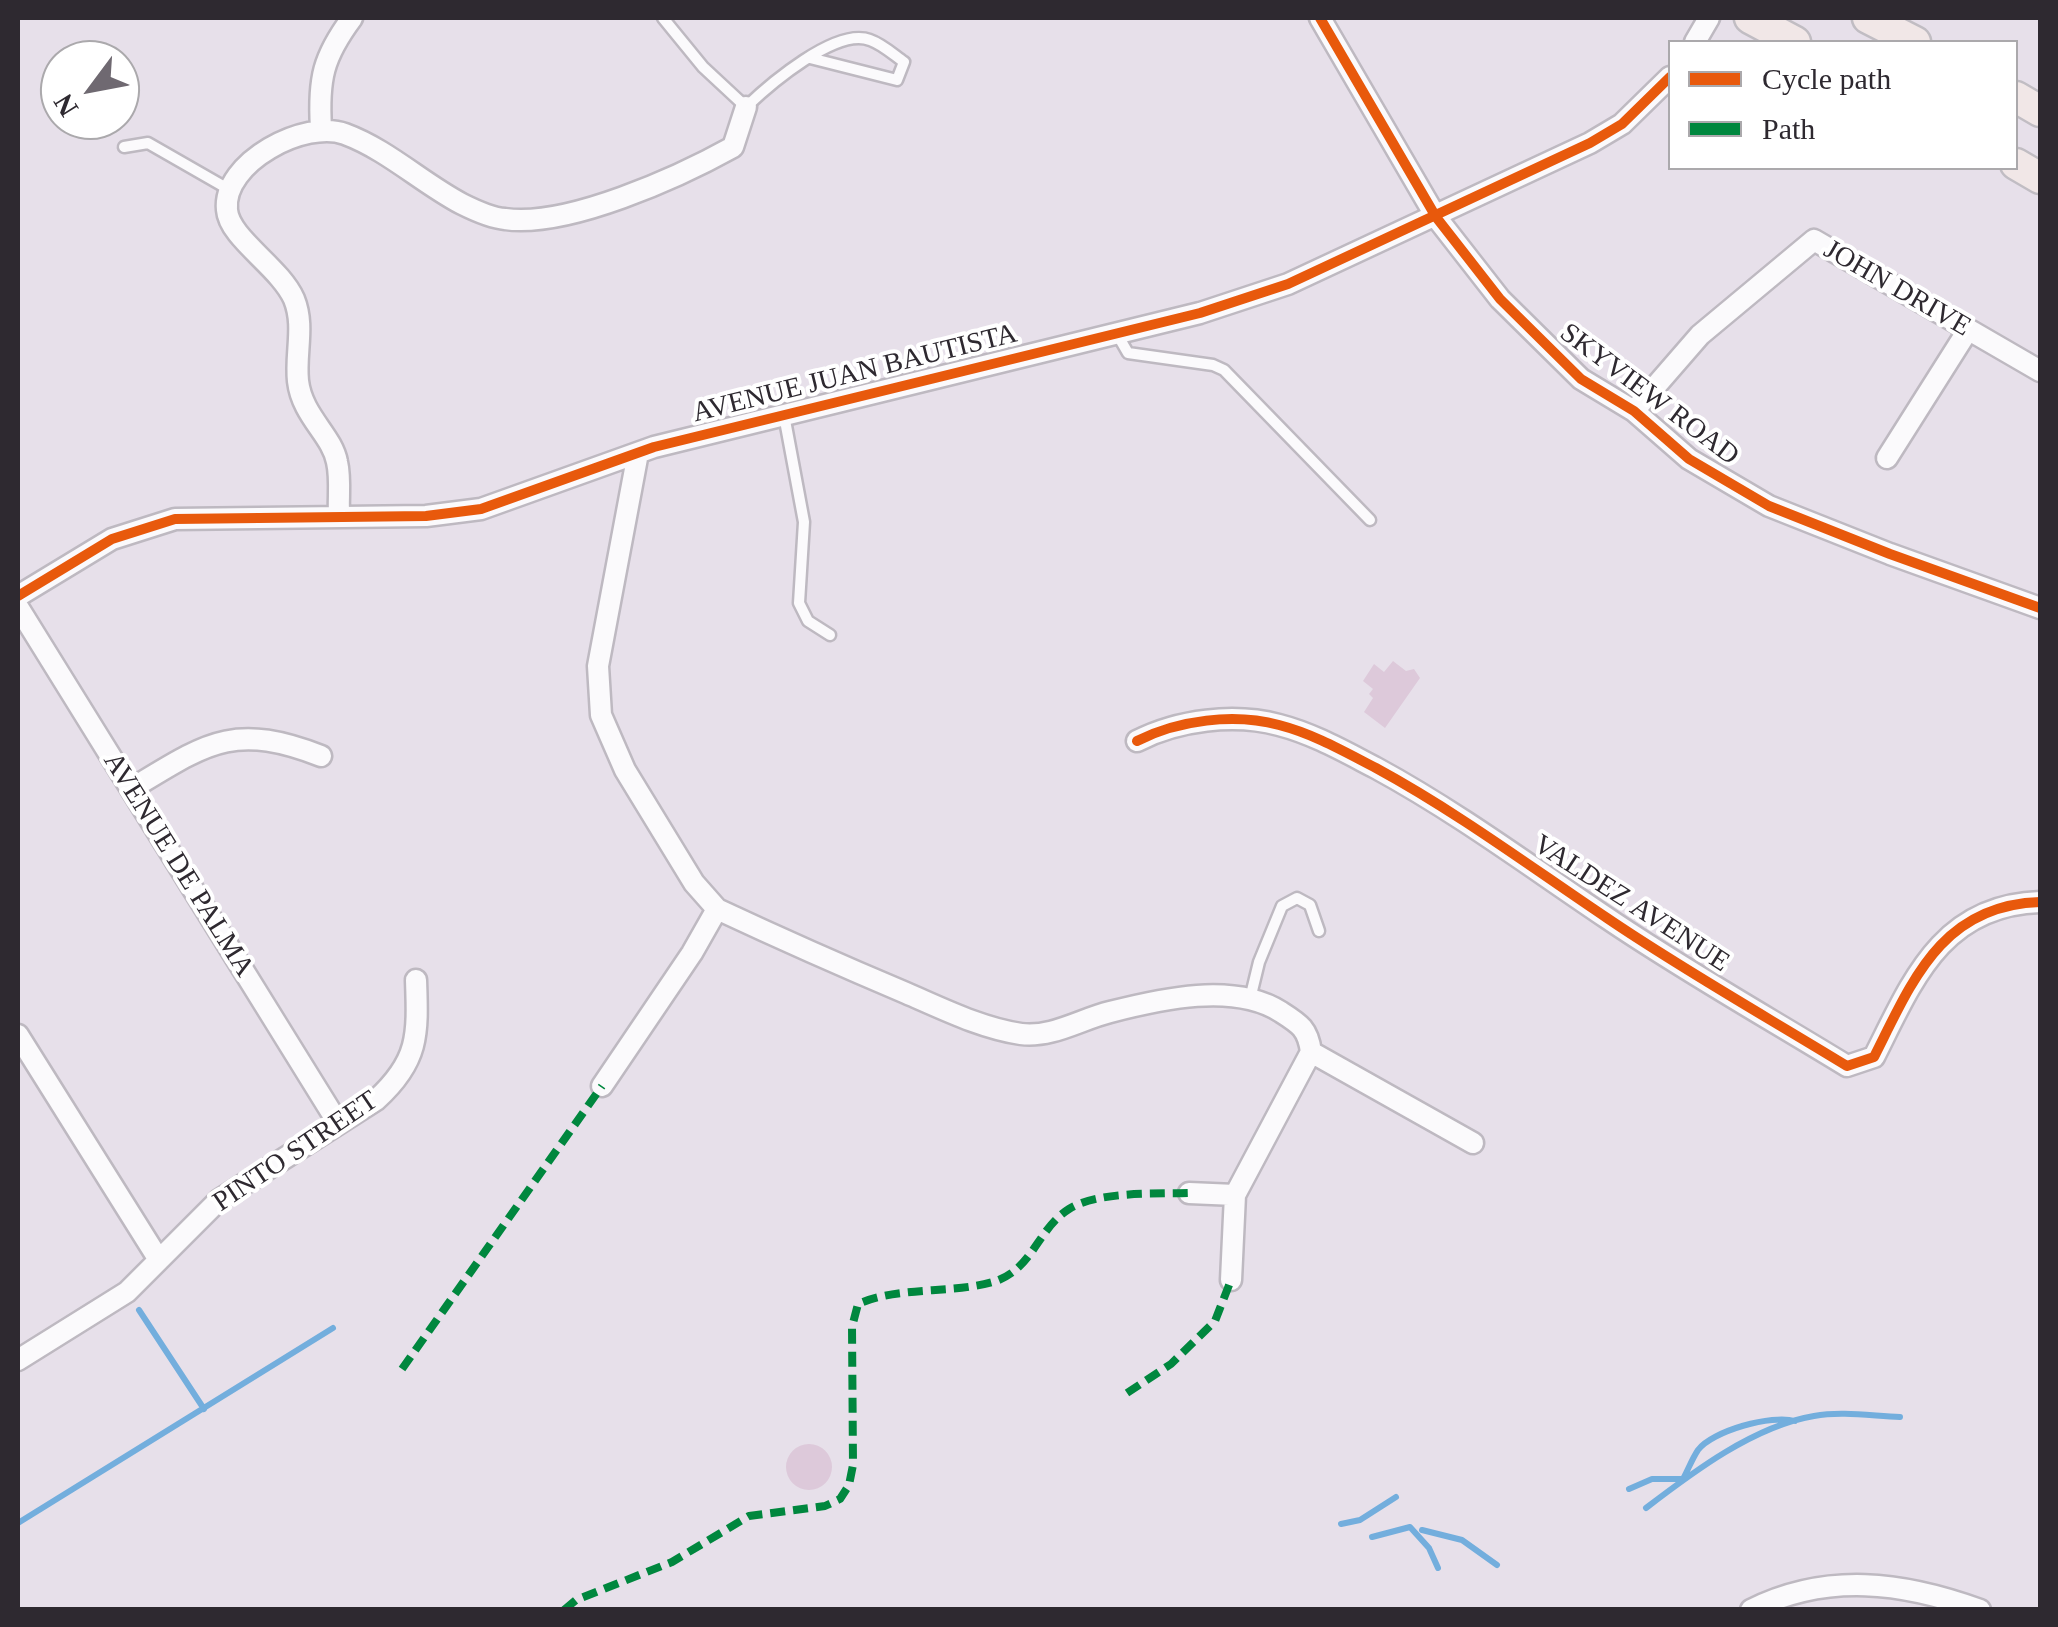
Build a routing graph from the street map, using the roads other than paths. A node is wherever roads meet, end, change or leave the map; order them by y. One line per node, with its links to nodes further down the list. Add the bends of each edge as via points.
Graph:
1 (352, 18): 15 (street, via 321,74)
2 (663, 18): 13 (lane)
3 (1320, 18): 20 (street, SKYVIEW ROAD)
4 (1709, 18): 7 (street)
5 (1750, 18): 8 (main road)
6 (1868, 18): 9 (main road)
7 (1696, 40)
8 (1792, 40)
9 (1912, 40)
10 (810, 58): 10 (lane, via 844,40 868,38 904,62 898,80); 13 (lane)
11 (1668, 79): 20 (street, AVENUE JUAN BAUTISTA, via 1622,124)
12 (2018, 98): 14 (main road)
13 (746, 107): 15 (street, via 733,147 683,175 616,200 504,220 464,205 374,148)
14 (2040, 111)
15 (321, 128): 19 (street, via 267,150)
16 (124, 147): 19 (lane, via 148,144)
17 (2018, 165): 18 (main road)
18 (2040, 178)
19 (230, 190): 28 (street, via 227,210 236,232 283,279 295,302 298,381 304,406 337,460)
20 (1436, 217): 22 (street, AVENUE JUAN BAUTISTA, via 1288,284); 24 (street, SKYVIEW ROAD, via 1539,340 1580,378)
21 (1968, 330): 23 (street, JOHN DRIVE); 24 (street, JOHN DRIVE, via 1814,240 1700,336); 27 (street)
22 (1117, 333): 25 (street, AVENUE JUAN BAUTISTA); 29 (lane, via 1128,353 1224,370)
23 (2040, 371)
24 (1634, 411): 32 (street, SKYVIEW ROAD, via 1689,459 1769,506)
25 (784, 414): 26 (street, AVENUE JUAN BAUTISTA); 33 (lane, via 804,522 799,603 808,622)
26 (638, 453): 28 (street, AVENUE JUAN BAUTISTA, via 482,509); 38 (street, via 598,666 601,715 625,770)
27 (1887, 458)
28 (338, 515): 30 (street, AVENUE JUAN BAUTISTA, via 175,519 112,539)
29 (1370, 520)
30 (18, 596)
31 (18, 607): 36 (street, AVENUE DE PALMA)
32 (2040, 608)
33 (830, 636)
34 (1138, 741): 37 (street, VALDEZ AVENUE, via 1158,730 1236,720 1276,724 1326,742 1418,791 1617,925 1848,1066 1874,1057 1920,968 1948,936 1989,913)
35 (321, 756): 36 (street, via 282,741 230,740 184,757)
36 (132, 789): 45 (street, AVENUE DE PALMA)
37 (2040, 902)
38 (717, 909): 41 (street, via 822,958 998,1029 1026,1034 1110,1012 1218,996); 44 (street)
39 (1319, 930): 41 (lane, via 1310,905 1297,898 1282,906)
40 (416, 980): 45 (street, PINTO STREET, via 418,1028 407,1067 376,1100)
41 (1250, 999): 43 (street, via 1302,1025)
42 (18, 1035): 49 (street)
43 (1311, 1052): 46 (street); 48 (street)
44 (602, 1086)
45 (338, 1123): 49 (street, PINTO STREET, via 219,1200)
46 (1473, 1143)
47 (1189, 1192): 48 (street)
48 (1235, 1195): 50 (street)
49 (159, 1260): 51 (street, PINTO STREET, via 127,1292)
50 (1231, 1280)
51 (18, 1360)
52 (1751, 1610): 53 (street, via 1792,1594 1858,1585 1910,1588)
53 (1980, 1610)

